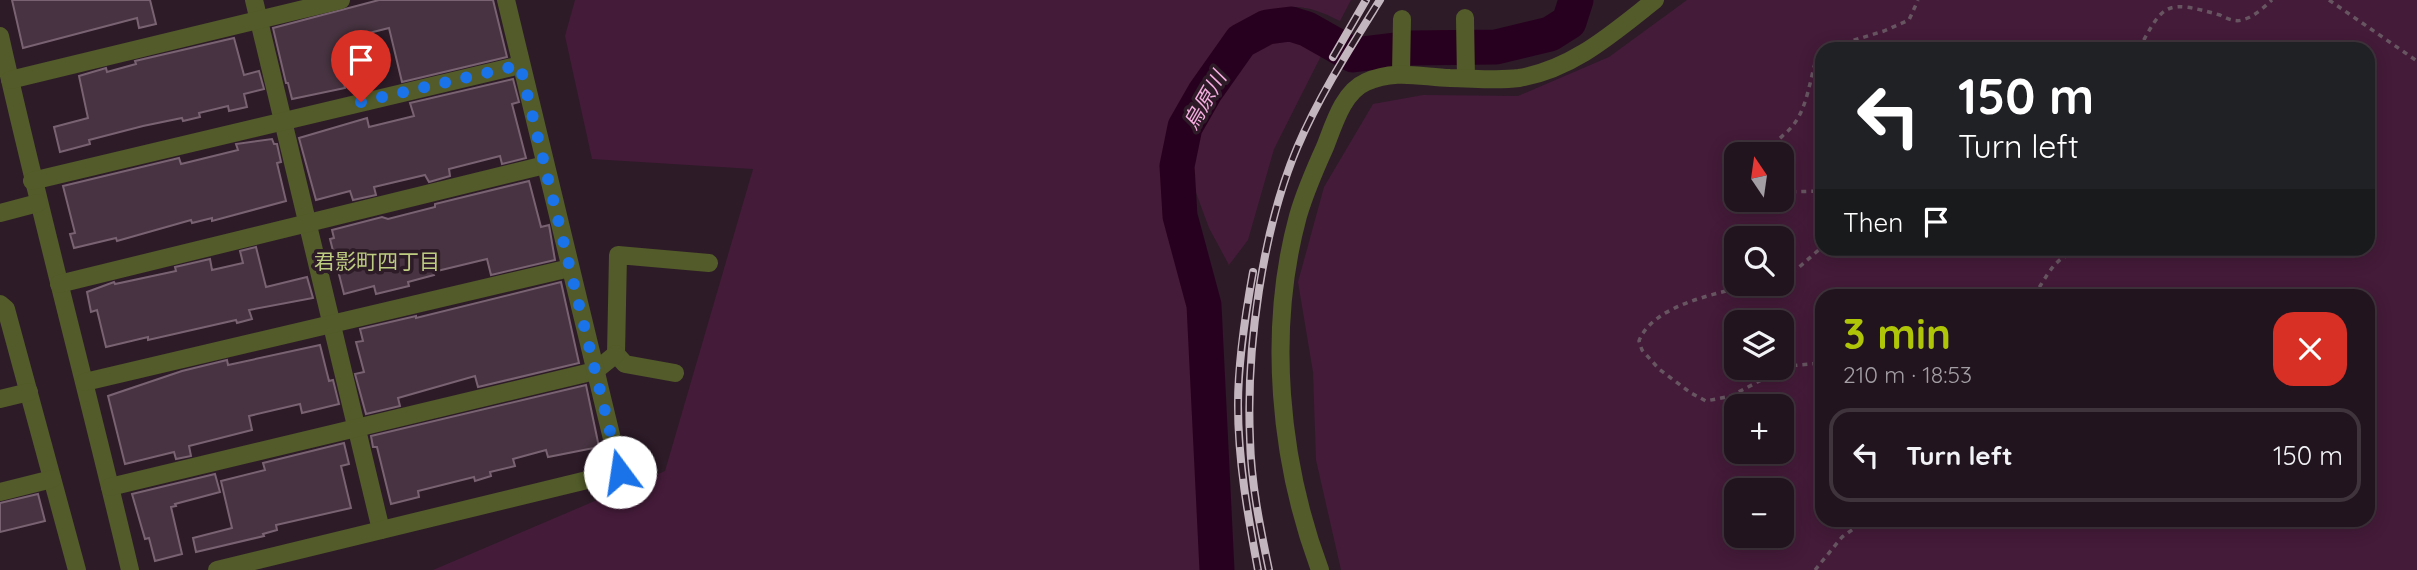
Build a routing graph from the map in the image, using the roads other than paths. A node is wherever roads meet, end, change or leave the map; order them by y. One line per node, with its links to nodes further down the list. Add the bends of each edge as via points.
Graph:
1 (254, 0): 6 (street)
2 (341, 0): 6 (street)
3 (506, 0): 9 (street)
4 (1655, 0): 11 (street, via 1577,59 1518,78)
5 (1465, 18): 11 (street)
6 (259, 20): 12 (street); 14 (street)
7 (1402, 25): 10 (street)
8 (0, 36): 12 (street)
9 (520, 65): 14 (street); 15 (street)
10 (1398, 70): 11 (street); 39 (street, via 1354,89 1340,111 1298,215 1286,276 1281,341 1290,461)
11 (1466, 74)
12 (10, 80): 13 (street)
13 (8, 113): 16 (street)
14 (281, 121): 16 (street); 19 (street)
15 (545, 165): 19 (street); 21 (street)
16 (32, 181): 17 (street)
17 (38, 204): 18 (street); 22 (street)
18 (0, 213)
19 (306, 223): 22 (street); 24 (street)
20 (709, 263): 25 (street, via 618,255)
21 (570, 268): 24 (street); 26 (street)
22 (59, 284): 28 (street)
23 (0, 304): 29 (street, via 6,309)
24 (331, 326): 28 (street); 31 (street)
25 (616, 354): 26 (street); 27 (street, via 625,364)
26 (595, 371): 31 (street); 35 (street, via 620,472)
27 (675, 373)
28 (85, 382): 33 (street)
29 (29, 392): 30 (street); 32 (street)
30 (0, 399)
31 (356, 428): 33 (street); 35 (street)
32 (52, 479): 34 (street); 36 (street)
33 (110, 487): 37 (street)
34 (0, 492)
35 (381, 530): 38 (street)
36 (77, 570)
37 (130, 570)
38 (217, 570)
39 (1320, 570)

